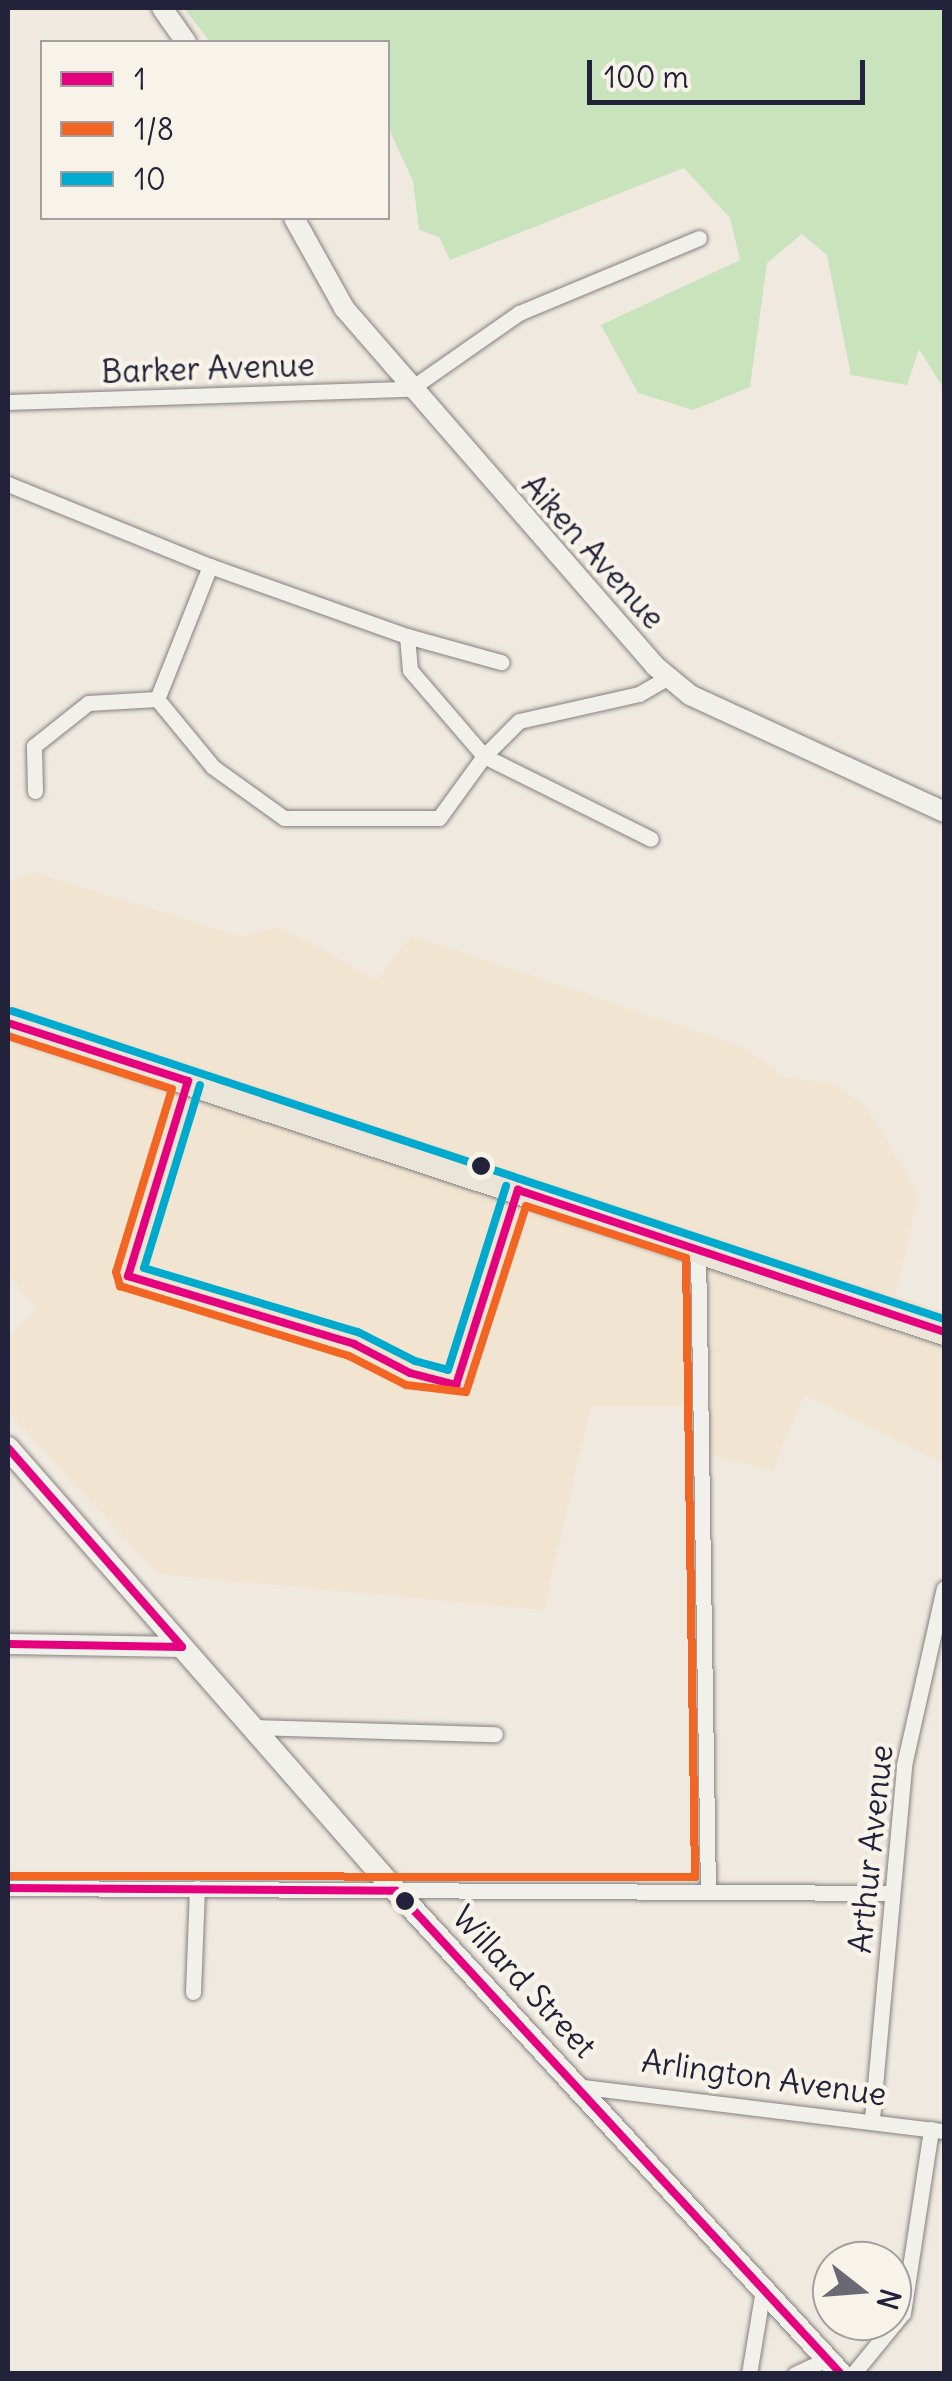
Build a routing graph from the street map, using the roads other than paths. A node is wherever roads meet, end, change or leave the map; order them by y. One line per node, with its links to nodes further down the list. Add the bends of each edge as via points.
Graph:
1 (162, 8): 2 (street)
2 (185, 40)
3 (295, 220): 5 (street, Aiken Avenue, via 344,308)
4 (699, 238): 5 (street, via 519,313)
5 (410, 389): 6 (street, Barker Avenue); 11 (street, Aiken Avenue)
6 (8, 402)
7 (8, 484): 8 (street)
8 (210, 566): 9 (street); 12 (street)
9 (407, 636): 10 (street); 13 (street, via 410,670)
10 (501, 662)
11 (668, 677): 13 (street, via 639,694 519,721); 15 (street, Aiken Avenue)
12 (157, 699): 13 (street, via 213,768 284,818 439,818); 14 (street, via 88,703 34,746)
13 (484, 756): 16 (street)
14 (35, 791)
15 (944, 812)
16 (650, 839)
17 (8, 1023): 18 (main road)
18 (698, 1249): 19 (main road); 28 (street)
19 (944, 1332)
20 (8, 1448): 23 (main road, Willard Street)
21 (944, 1588): 30 (street, Arthur Avenue, via 904,1765)
22 (8, 1644): 23 (street)
23 (182, 1647): 24 (main road, Willard Street)
24 (252, 1727): 25 (street); 29 (main road, Willard Street)
25 (495, 1734)
26 (8, 1888): 27 (street)
27 (197, 1888): 29 (street); 31 (street)
28 (708, 1890): 29 (street); 30 (street)
29 (396, 1891): 32 (main road, Willard Street)
30 (891, 1894): 33 (street, Arthur Avenue)
31 (193, 1992)
32 (576, 2086): 33 (street, Arlington Avenue); 35 (main road, Willard Street)
33 (872, 2119): 34 (street, Arlington Avenue)
34 (938, 2130): 39 (street, via 903,2313)
35 (763, 2290): 36 (main road, Willard Street); 37 (street)
36 (834, 2366): 38 (street)
37 (749, 2374)
38 (795, 2374)
39 (853, 2374)

